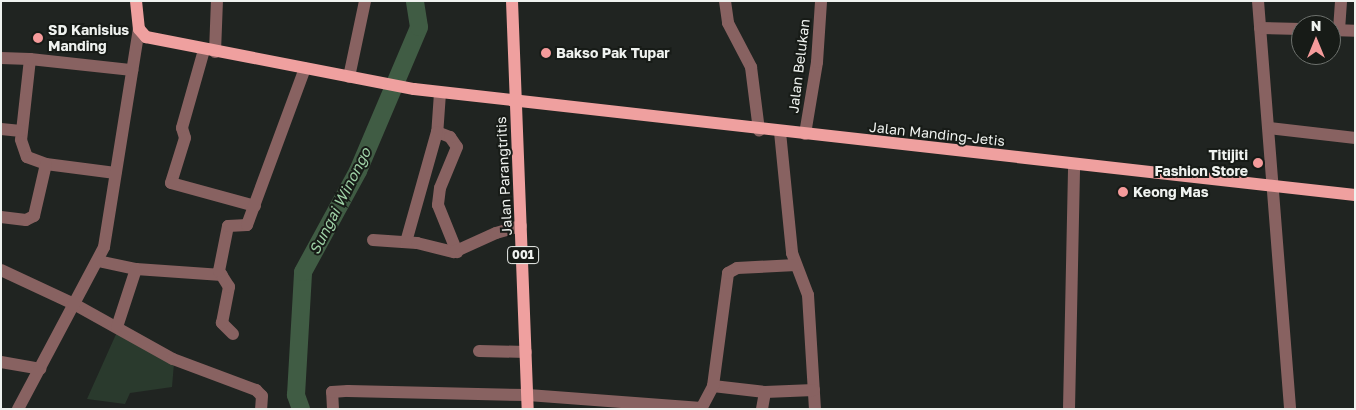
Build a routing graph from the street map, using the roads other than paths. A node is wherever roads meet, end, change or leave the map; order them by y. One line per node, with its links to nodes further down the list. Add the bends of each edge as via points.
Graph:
1 (136, 1): 11 (main road)
2 (217, 1): 15 (street)
3 (365, 1): 20 (street)
4 (512, 1): 22 (main road, Jalan Parangtritis / 001)
5 (725, 1): 25 (street, via 728,23 751,67)
6 (821, 1): 29 (street, Jalan Belukan, via 818,62)
7 (1258, 1): 10 (street)
8 (1341, 1): 9 (street)
9 (1338, 15)
10 (1260, 28): 12 (street); 23 (street)
11 (139, 29): 15 (main road, Jalan Manding-Jetis, via 146,37); 19 (street)
12 (1291, 29)
13 (1341, 30): 14 (street)
14 (1355, 31)
15 (209, 51): 18 (main road, Jalan Manding-Jetis); 36 (street, via 182,128 185,138 171,183)
16 (1, 58): 17 (street)
17 (30, 59): 19 (street); 26 (street)
18 (306, 68): 20 (main road, Jalan Manding-Jetis); 36 (street)
19 (132, 70): 33 (street)
20 (349, 77): 21 (main road, Jalan Manding-Jetis)
21 (440, 93): 22 (main road, Jalan Manding-Jetis); 27 (street)
22 (515, 102): 25 (main road, Jalan Manding-Jetis); 38 (main road, Jalan Parangtritis / 001)
23 (1268, 128): 30 (street); 34 (street)
24 (1, 129): 26 (street)
25 (759, 130): 28 (main road, Jalan Manding-Jetis)
26 (22, 131): 31 (street, via 24,153)
27 (437, 132): 40 (street); 41 (street, via 457,144 440,188 438,205)
28 (780, 132): 29 (main road, Jalan Manding-Jetis); 43 (street)
29 (805, 134): 32 (main road, Jalan Manding-Jetis)
30 (1355, 138)
31 (46, 164): 33 (street); 37 (street, via 34,216 26,220)
32 (1074, 164): 34 (main road, Jalan Manding-Jetis); 65 (street)
33 (115, 174): 42 (street, via 106,240)
34 (1273, 186): 35 (main road, Jalan Manding-Jetis); 66 (street)
35 (1355, 195)
36 (255, 206): 46 (street, via 247,225 228,226 219,266)
37 (1, 217)
38 (521, 226): 41 (street, via 496,233); 51 (main road, Jalan Parangtritis / 001)
39 (373, 240): 40 (street)
40 (406, 242): 41 (street)
41 (457, 252)
42 (98, 261): 44 (street); 47 (street)
43 (796, 265): 54 (street, via 737,268 728,273); 55 (street, via 808,295)
44 (136, 269): 46 (street); 48 (street)
45 (1, 270): 47 (street)
46 (222, 275): 49 (street, via 230,287 222,323)
47 (74, 304): 48 (street); 53 (street)
48 (117, 327): 60 (street, via 173,359 256,390 262,396)
49 (233, 334)
50 (479, 351): 51 (street)
51 (526, 352): 57 (main road, Jalan Parangtritis / 001)
52 (1, 362): 53 (street)
53 (40, 369): 59 (street)
54 (713, 386): 56 (street); 58 (street)
55 (814, 390): 56 (street); 64 (street)
56 (765, 392): 63 (street)
57 (528, 395): 58 (street); 61 (street, via 332,392); 62 (main road, Jalan Parangtritis / 001)
58 (701, 408)
59 (18, 409)
60 (261, 409)
61 (333, 409)
62 (528, 409)
63 (762, 409)
64 (815, 409)
65 (1069, 409)
66 (1290, 409)

